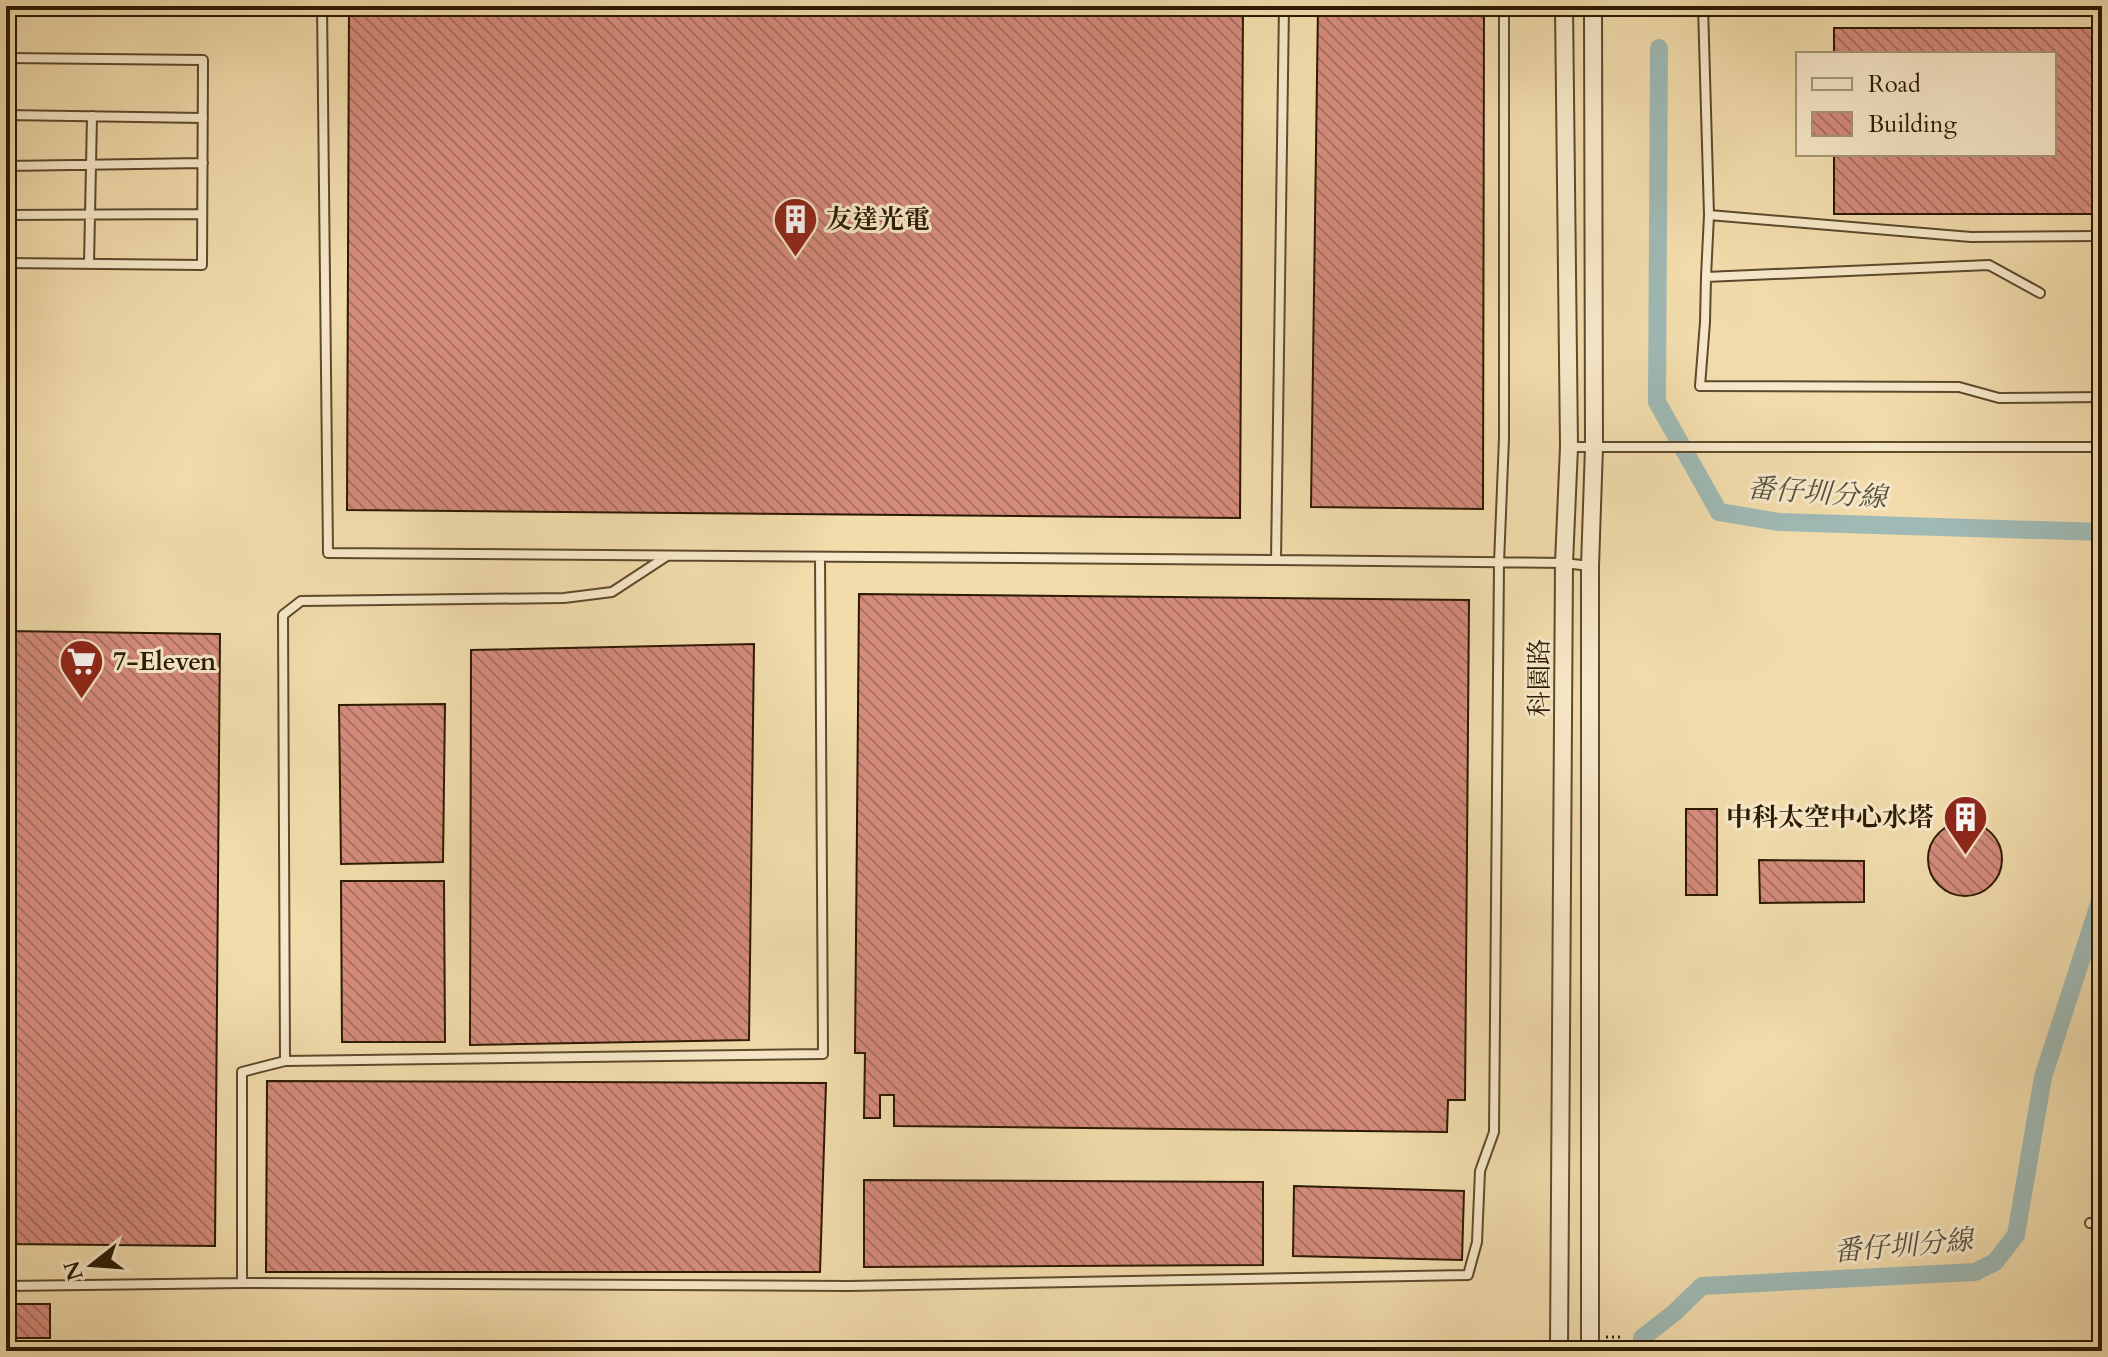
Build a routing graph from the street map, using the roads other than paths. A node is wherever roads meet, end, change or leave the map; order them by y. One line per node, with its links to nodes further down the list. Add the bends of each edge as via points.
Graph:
1 (322, 6): 27 (lane, via 328,553)
2 (1284, 6): 29 (lane)
3 (1504, 6): 30 (lane)
4 (1564, 6): 24 (street, 科園路)
5 (1593, 6): 25 (street, 科園路)
6 (1703, 6): 17 (lane)
7 (6, 58): 10 (lane, via 203,60)
8 (6, 115): 9 (lane)
9 (92, 116): 10 (lane); 12 (lane)
10 (203, 118): 11 (lane)
11 (203, 163): 12 (lane); 15 (lane)
12 (91, 165): 13 (lane); 14 (lane)
13 (6, 166)
14 (90, 214): 15 (lane); 16 (lane); 20 (lane)
15 (202, 214): 20 (lane, via 202,265)
16 (6, 215)
17 (1709, 215): 18 (lane, via 1971,237); 21 (lane)
18 (2102, 236)
19 (6, 263): 20 (lane)
20 (89, 264)
21 (1706, 277): 22 (lane, via 1989,265); 23 (lane, via 1700,386 1959,387 1999,398)
22 (2040, 293)
23 (2102, 397)
24 (1569, 447): 25 (lane); 31 (street, 科園路)
25 (1594, 447): 26 (lane); 32 (street, 科園路)
26 (2102, 447)
27 (667, 556): 28 (lane); 33 (lane, via 612,592 564,598 301,601 283,615)
28 (820, 557): 29 (lane); 33 (lane, via 823,1054)
29 (1276, 560): 30 (lane)
30 (1499, 563): 31 (lane); 36 (lane, via 1494,1132 1480,1171 1477,1242 1468,1275 849,1286)
31 (1564, 563): 32 (lane); 38 (street, 科園路)
32 (1590, 566): 39 (street, 科園路)
33 (285, 1061): 36 (lane, via 242,1072)
34 (2090, 1223): 35 (lane)
35 (2102, 1224)
36 (242, 1283): 37 (lane)
37 (6, 1286)
38 (1559, 1351)
39 (1590, 1351)

